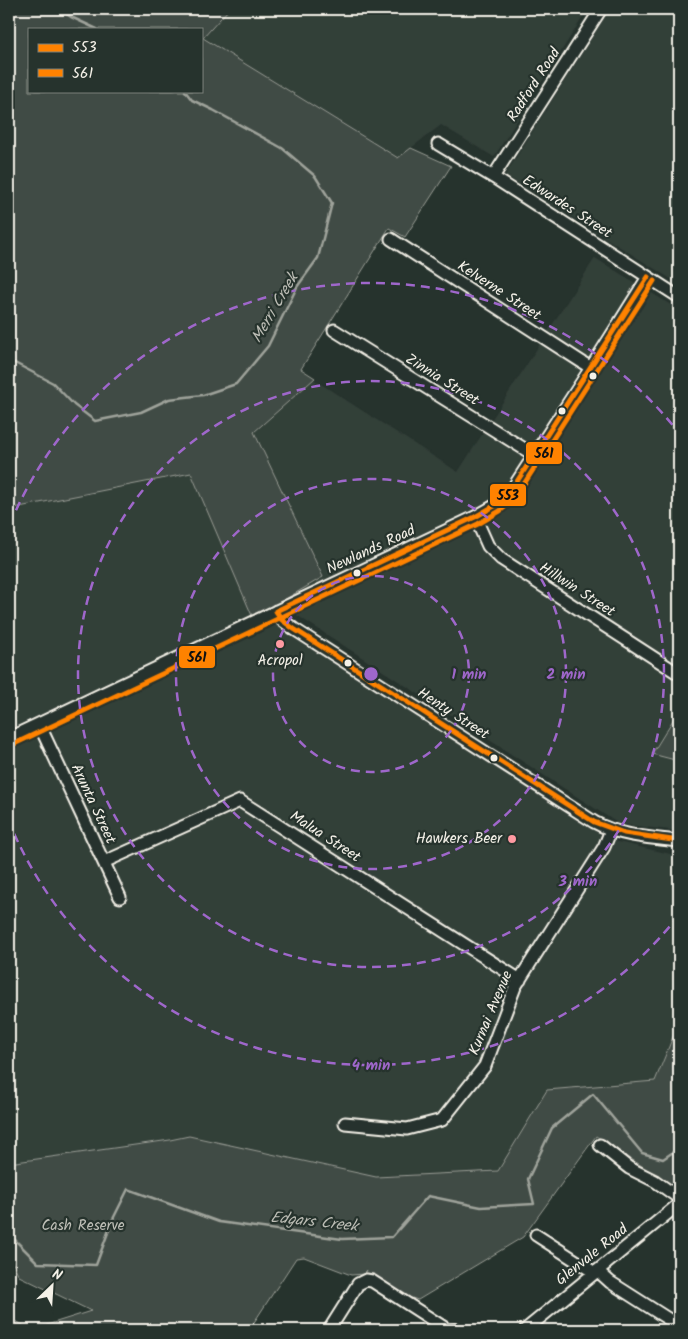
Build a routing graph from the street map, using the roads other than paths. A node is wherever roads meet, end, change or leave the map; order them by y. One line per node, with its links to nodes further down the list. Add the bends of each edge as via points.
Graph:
1 (601, 9): 3 (street, Radford Road)
2 (438, 144): 3 (street, Edwardes Street)
3 (493, 177): 5 (street, Edwardes Street)
4 (391, 239): 8 (street, Kelverne Street)
5 (648, 277): 6 (street, Edwardes Street); 8 (street, Newlands Road)
6 (679, 297)
7 (334, 330): 9 (street, Zinnia Street)
8 (591, 368): 9 (street, Newlands Road)
9 (534, 455): 10 (street, Newlands Road, via 509,494)
10 (475, 517): 11 (street, Newlands Road); 12 (street, Hillwin Street, via 491,551 501,559)
11 (276, 611): 13 (street, Newlands Road); 15 (street, Henty Street, via 294,629)
12 (679, 674)
13 (39, 724): 14 (street, Newlands Road); 17 (street, Arunta Street)
14 (9, 738)
15 (611, 830): 16 (street, Henty Street); 19 (street, Kurnai Avenue, via 604,847)
16 (679, 842)
17 (104, 862): 18 (street, Arunta Street); 19 (street, Malua Street, via 240,801)
18 (120, 896)
19 (520, 980): 20 (street, Kurnai Avenue, via 485,1066 442,1120 407,1129)
20 (345, 1122)
21 (600, 1146): 22 (street)
22 (679, 1198)
23 (679, 1204): 25 (street, Glenvale Road)
24 (536, 1235): 25 (street)
25 (596, 1272): 26 (street); 28 (street, Glenvale Road)
26 (679, 1326)
27 (446, 1329): 29 (street, via 372,1281 361,1281); 30 (street)
28 (526, 1329)
29 (329, 1330)
30 (458, 1330)

